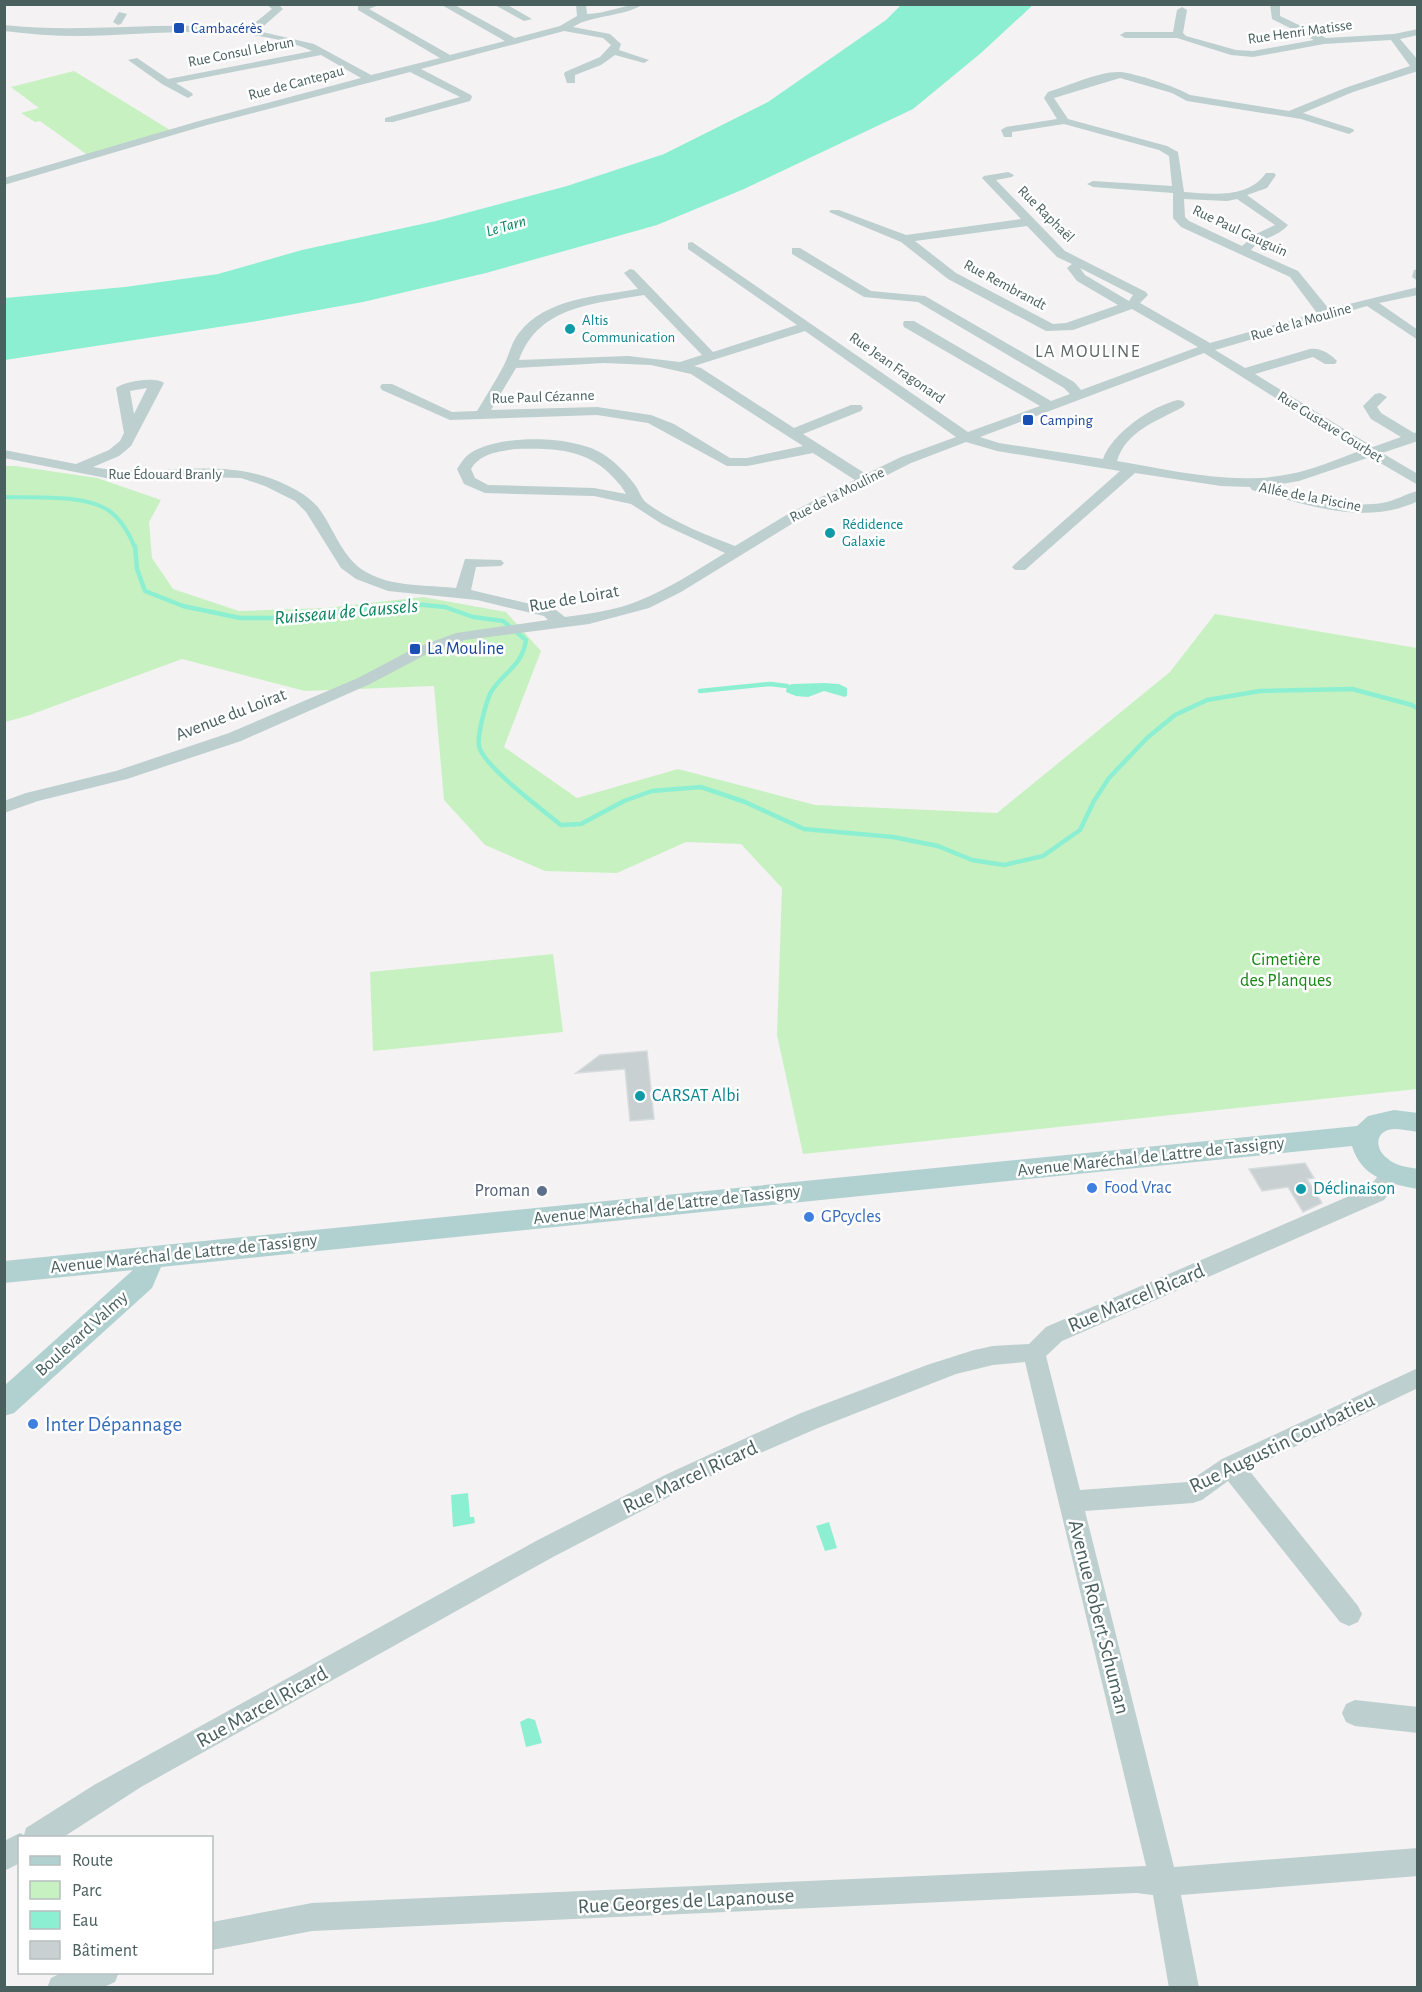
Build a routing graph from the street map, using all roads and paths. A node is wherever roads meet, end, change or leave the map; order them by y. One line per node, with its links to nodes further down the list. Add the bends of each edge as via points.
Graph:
1 (272, 4): 14 (street, via 278,9)
2 (376, 4): 23 (street, via 361,8)
3 (472, 4): 8 (street)
4 (498, 4): 11 (street)
5 (581, 4): 10 (street)
6 (639, 4): 10 (street)
7 (1275, 4): 20 (street, via 1275,17)
8 (449, 7): 19 (street)
9 (1182, 10): 17 (street)
10 (581, 17): 13 (street, Rue de Cantepau)
11 (527, 19)
12 (4, 27): 14 (street, via 28,32 118,22)
13 (564, 28): 19 (street, Rue de Cantepau); 22 (street, via 614,40)
14 (250, 32): 21 (street)
15 (1418, 32): 18 (street, Rue Henri Matisse)
16 (1125, 35): 17 (street, Rue Henri Matisse)
17 (1180, 35): 20 (street, Rue Henri Matisse, via 1243,55)
18 (1394, 37): 20 (street, Rue Henri Matisse); 32 (street, via 1415,68)
19 (513, 41): 23 (street, Rue de Cantepau)
20 (1324, 41)
21 (322, 52): 26 (street); 30 (street, Rue Consul Lebrun)
22 (613, 52): 25 (street); 29 (street, via 569,74)
23 (448, 58): 26 (street, via 383,69); 27 (street, Rue de Cantepau)
24 (133, 60): 30 (street, Rue Consul Lebrun)
25 (644, 60)
26 (345, 64): 28 (street)
27 (411, 68): 28 (street, Rue de Cantepau); 33 (street, via 467,97)
28 (370, 79): 39 (street, Rue de Cantepau)
29 (572, 81)
30 (166, 82): 31 (street, Rue Consul Lebrun)
31 (188, 95)
32 (1290, 114): 34 (street, via 1187,98 1117,70 1052,94 1049,98); 35 (street)
33 (389, 120)
34 (1064, 121): 36 (street, Rue Paul Gauguin, via 1006,130); 41 (street, Rue Paul Gauguin, via 1174,154)
35 (1349, 131)
36 (1008, 135)
37 (1270, 175): 42 (street, Rue Paul Gauguin, via 1263,186)
38 (1008, 176): 44 (street, Rue Raphaël, via 988,178)
39 (4, 182)
40 (1093, 184): 41 (street, Rue Paul Gauguin)
41 (1179, 193): 42 (street, Rue Paul Gauguin, via 1227,198); 47 (street, Rue Paul Gauguin, via 1179,218 1185,224)
42 (1238, 194): 47 (street, via 1282,225)
43 (835, 212): 45 (street, Rue Rembrandt)
44 (1028, 222): 45 (street, Rue Rembrandt); 53 (street, Rue Raphaël, via 1081,278)
45 (905, 239): 53 (street, Rue Rembrandt, via 952,276 1052,328 1068,327)
46 (692, 246): 58 (street, Rue Jean Fragonard)
47 (1245, 250): 54 (street, Rue Paul Gauguin, via 1294,274)
48 (796, 251): 67 (street, via 868,294 921,299 1069,386)
49 (630, 273): 50 (street)
50 (646, 291): 61 (street); 63 (street, Rue Paul Cézanne, via 565,308 549,316 527,332)
51 (1418, 291): 52 (street, Rue de la Mouline)
52 (1369, 302): 54 (street, Rue de la Mouline); 57 (street)
53 (1131, 305): 60 (street)
54 (1327, 314): 60 (street, Rue de la Mouline)
55 (1418, 320): 57 (street)
56 (909, 324): 70 (street)
57 (1399, 324): 59 (street)
58 (807, 326): 61 (street); 76 (street, Rue Jean Fragonard)
59 (1418, 336)
60 (1207, 348): 65 (street, Rue Gustave Courbet); 67 (street, Rue de la Mouline)
61 (710, 356): 64 (street)
62 (1330, 361): 65 (street, Rue Gustave Courbet, via 1314,352)
63 (510, 364): 64 (street, via 644,359); 72 (street, Rue Paul Cézanne)
64 (682, 366): 73 (street)
65 (1243, 373): 78 (street, Rue Gustave Courbet)
66 (387, 387): 72 (street, via 450,416)
67 (1078, 396): 70 (street, Rue de la Mouline)
68 (1380, 397): 75 (street, via 1370,406 1376,416)
69 (1178, 404): 80 (street, via 1121,437 1111,452)
70 (1050, 406): 76 (street, Rue de la Mouline)
71 (856, 408): 73 (street)
72 (481, 416): 77 (street, Rue Paul Cézanne, via 561,411 627,414 669,427 727,462 747,462)
73 (794, 433): 77 (street)
74 (131, 435): 82 (street, via 114,453)
75 (1415, 437): 78 (street, Allée de la Piscine)
76 (967, 438): 80 (street, Allée de la Piscine, via 997,447); 83 (street, Rue de la Mouline)
77 (817, 448): 83 (street)
78 (1372, 452): 84 (street, Rue Gustave Courbet); 85 (street, Allée de la Piscine, via 1294,478)
79 (4, 454): 82 (street, Rue Édouard Branly)
80 (1109, 464): 81 (street, Allée de la Piscine)
81 (1133, 467): 85 (street, Allée de la Piscine); 90 (street)
82 (76, 469): 91 (street, Rue Édouard Branly, via 116,476 170,472 242,474 300,498 312,510 346,565 361,576 388,586)
83 (865, 480): 88 (street, Rue de la Mouline)
84 (1418, 481)
85 (1237, 482): 86 (street, Allée de la Piscine, via 1310,500 1368,508 1409,501)
86 (1418, 495)
87 (636, 501): 87 (street, via 631,489 602,460 572,447 494,448 476,454 464,469 469,481 485,489 594,492); 88 (street, via 664,519)
88 (734, 551): 92 (street, Rue de la Mouline, via 676,589)
89 (496, 563): 91 (street, via 470,562)
90 (1020, 567)
91 (462, 593): 93 (street, Rue Édouard Branly, via 550,613)
92 (636, 608): 93 (street, Rue de Loirat)
93 (562, 623): 94 (street, Rue de Loirat)
94 (462, 636): 95 (street, Avenue du Loirat, via 235,737)
95 (4, 808)
96 (1418, 1123): 97 (main road, via 1398,1119 1379,1121 1370,1127)
97 (1376, 1165): 98 (main road, Avenue Maréchal de Lattre de Tassigny); 99 (main road, Avenue Maréchal de Lattre de Tassigny, via 1330,1139); 101 (street, Rue Marcel Ricard, via 1054,1334)
98 (1418, 1179)
99 (152, 1257): 100 (main road, Avenue Maréchal de Lattre de Tassigny); 103 (main road, Boulevard Valmy, via 142,1280)
100 (4, 1272)
101 (1034, 1353): 105 (street, Avenue Robert Schuman); 109 (street, Rue Marcel Ricard, via 977,1357 848,1404 646,1496 144,1771)
102 (1418, 1377): 104 (street, Rue Augustin Courbatieu)
103 (4, 1404)
104 (1232, 1466): 105 (street, Rue Augustin Courbatieu, via 1193,1492); 106 (street)
105 (1071, 1501): 113 (street, Avenue Robert Schuman)
106 (1349, 1614)
107 (1355, 1713): 108 (street)
108 (1418, 1720)
109 (39, 1836)
110 (18, 1848): 111 (street)
111 (4, 1857)
112 (1418, 1862): 113 (street, Rue Georges de Lapanouse)
113 (1163, 1882): 114 (street, Rue Georges de Lapanouse, via 1136,1879 312,1917); 117 (street, Avenue Robert Schuman)
114 (213, 1936)
115 (100, 1974): 116 (street)
116 (61, 1988)
117 (1184, 1988)

